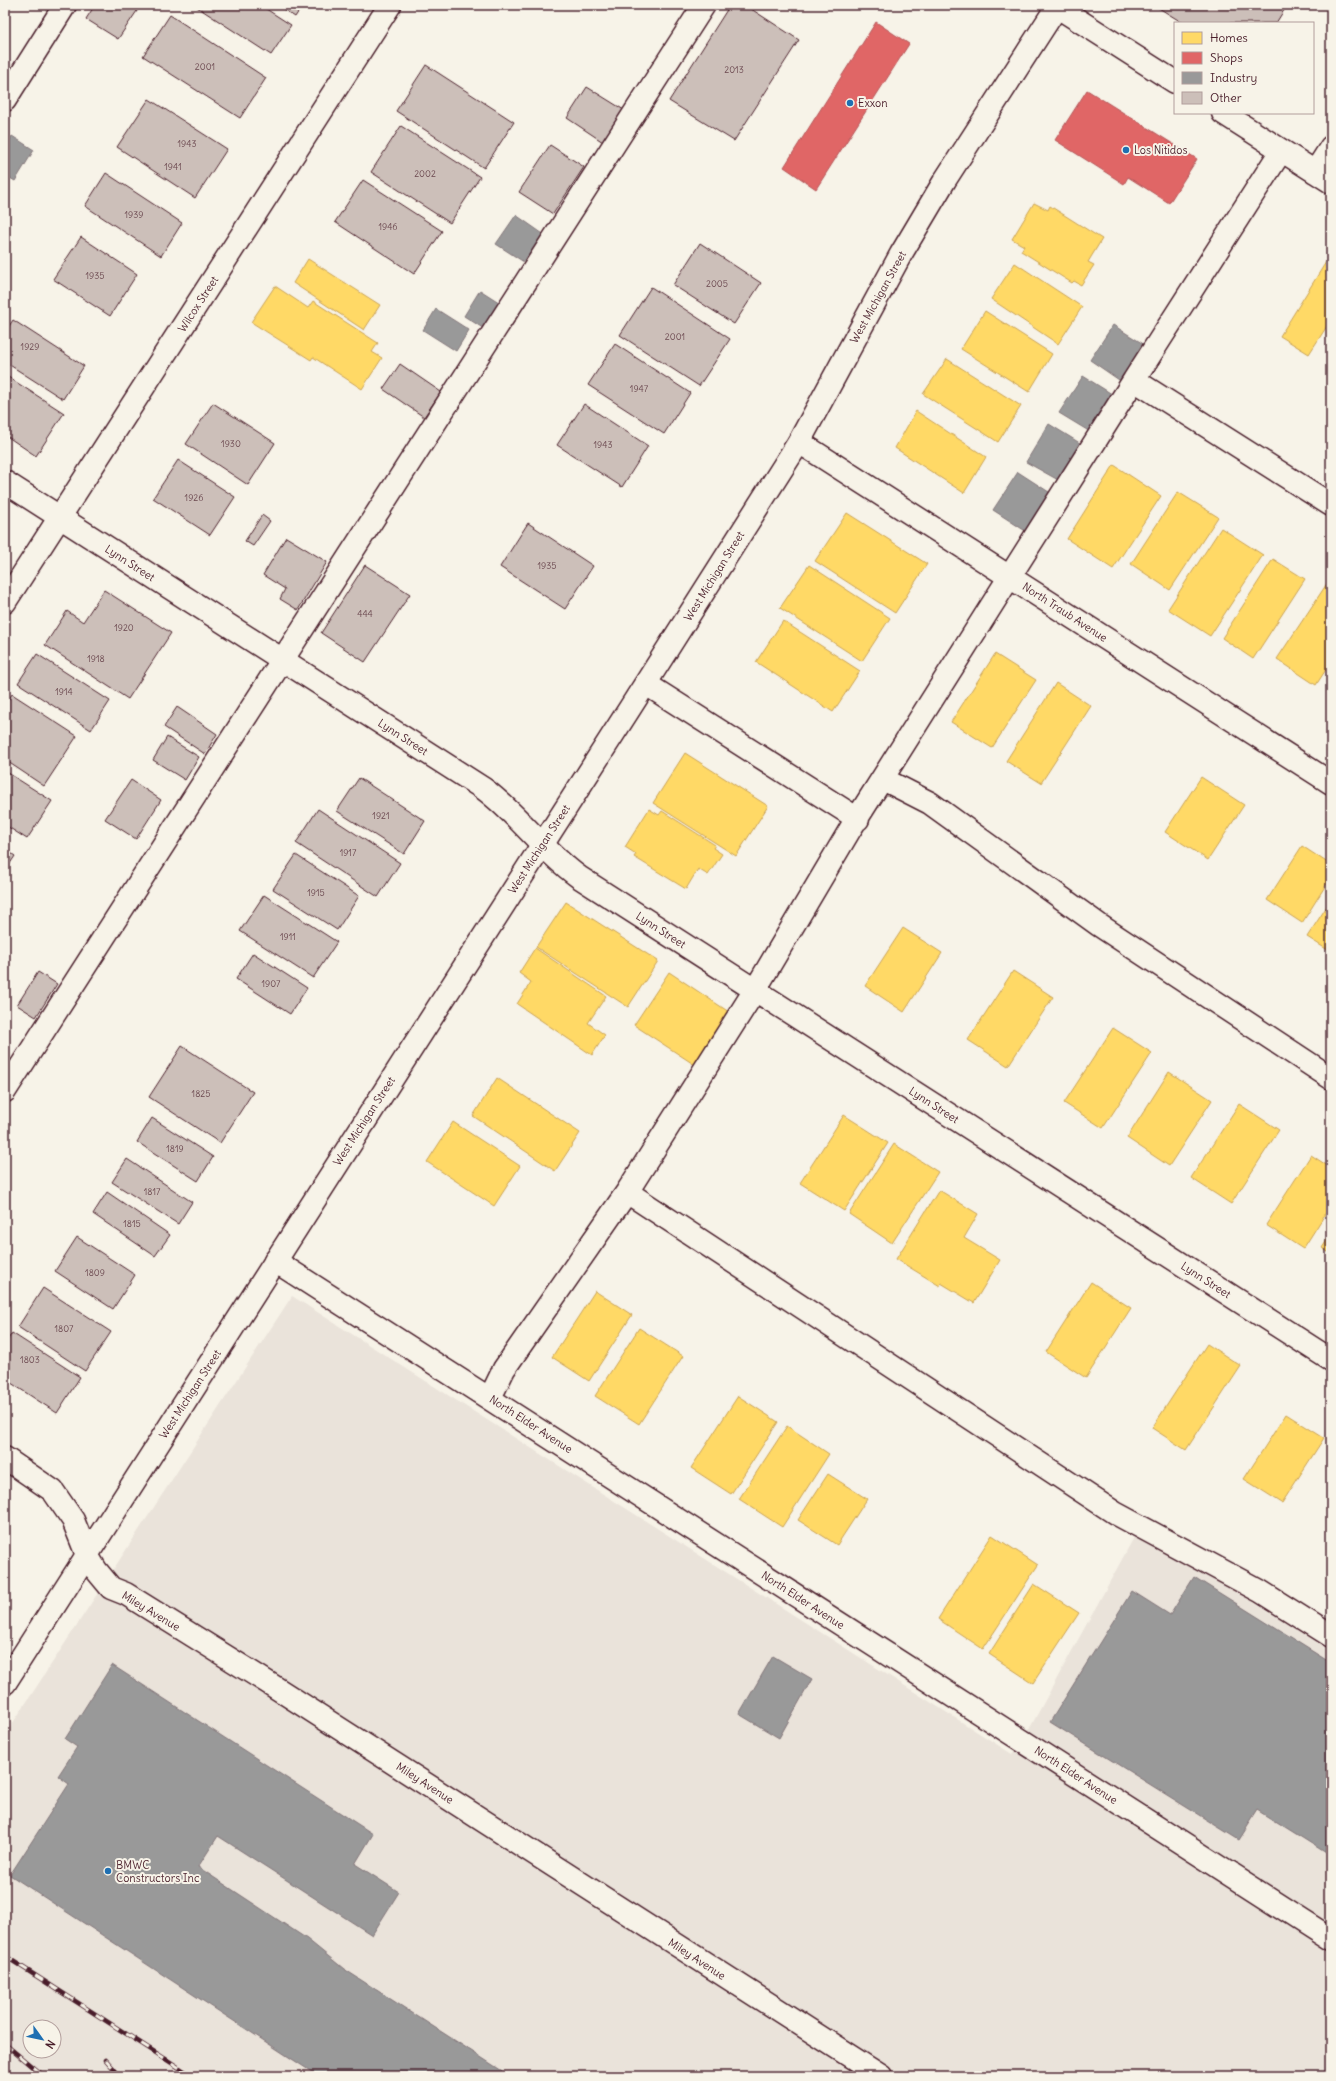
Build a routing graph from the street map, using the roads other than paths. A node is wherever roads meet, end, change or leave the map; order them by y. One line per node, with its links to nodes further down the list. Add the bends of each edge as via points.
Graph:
1 (65, 5): 6 (street)
2 (390, 5): 15 (street, Wilcox Street)
3 (704, 5): 18 (street)
4 (1056, 5): 5 (street); 12 (street, West Michigan Street, via 901,254)
5 (1174, 81)
6 (5, 100)
7 (1225, 114): 9 (street)
8 (1331, 147): 10 (street)
9 (1281, 151): 10 (street); 11 (street)
10 (1323, 177)
11 (1134, 380): 14 (street); 16 (street)
12 (799, 442): 16 (street, North Traub Avenue); 19 (street, West Michigan Street)
13 (5, 482): 15 (street, Lynn Street)
14 (1331, 505)
15 (59, 518): 17 (street, Wilcox Street); 18 (street, Lynn Street)
16 (1010, 577): 20 (street); 21 (street, North Traub Avenue)
17 (5, 602)
18 (281, 659): 23 (street, Lynn Street, via 489,793 513,812); 26 (street)
19 (646, 684): 22 (street); 23 (street, West Michigan Street)
20 (883, 779): 22 (street); 25 (street, via 930,803 1099,925)
21 (1331, 783)
22 (858, 818): 24 (street)
23 (542, 844): 24 (street, Lynn Street, via 578,876); 28 (street, West Michigan Street)
24 (755, 990): 27 (street); 29 (street, Lynn Street)
25 (1331, 1078)
26 (5, 1090)
27 (627, 1192): 30 (street, via 504,1369); 33 (street, via 1115,1513 1260,1591)
28 (275, 1261): 30 (street, North Elder Avenue); 32 (street, West Michigan Street)
29 (1331, 1360)
30 (490, 1398): 35 (street, North Elder Avenue)
31 (5, 1458): 32 (street, Miley Avenue, via 53,1491 71,1516)
32 (87, 1554): 34 (street, West Michigan Street); 36 (street, Miley Avenue, via 111,1588 126,1594 266,1682)
33 (1331, 1636)
34 (5, 1683)
35 (1331, 1939)
36 (881, 2076)

